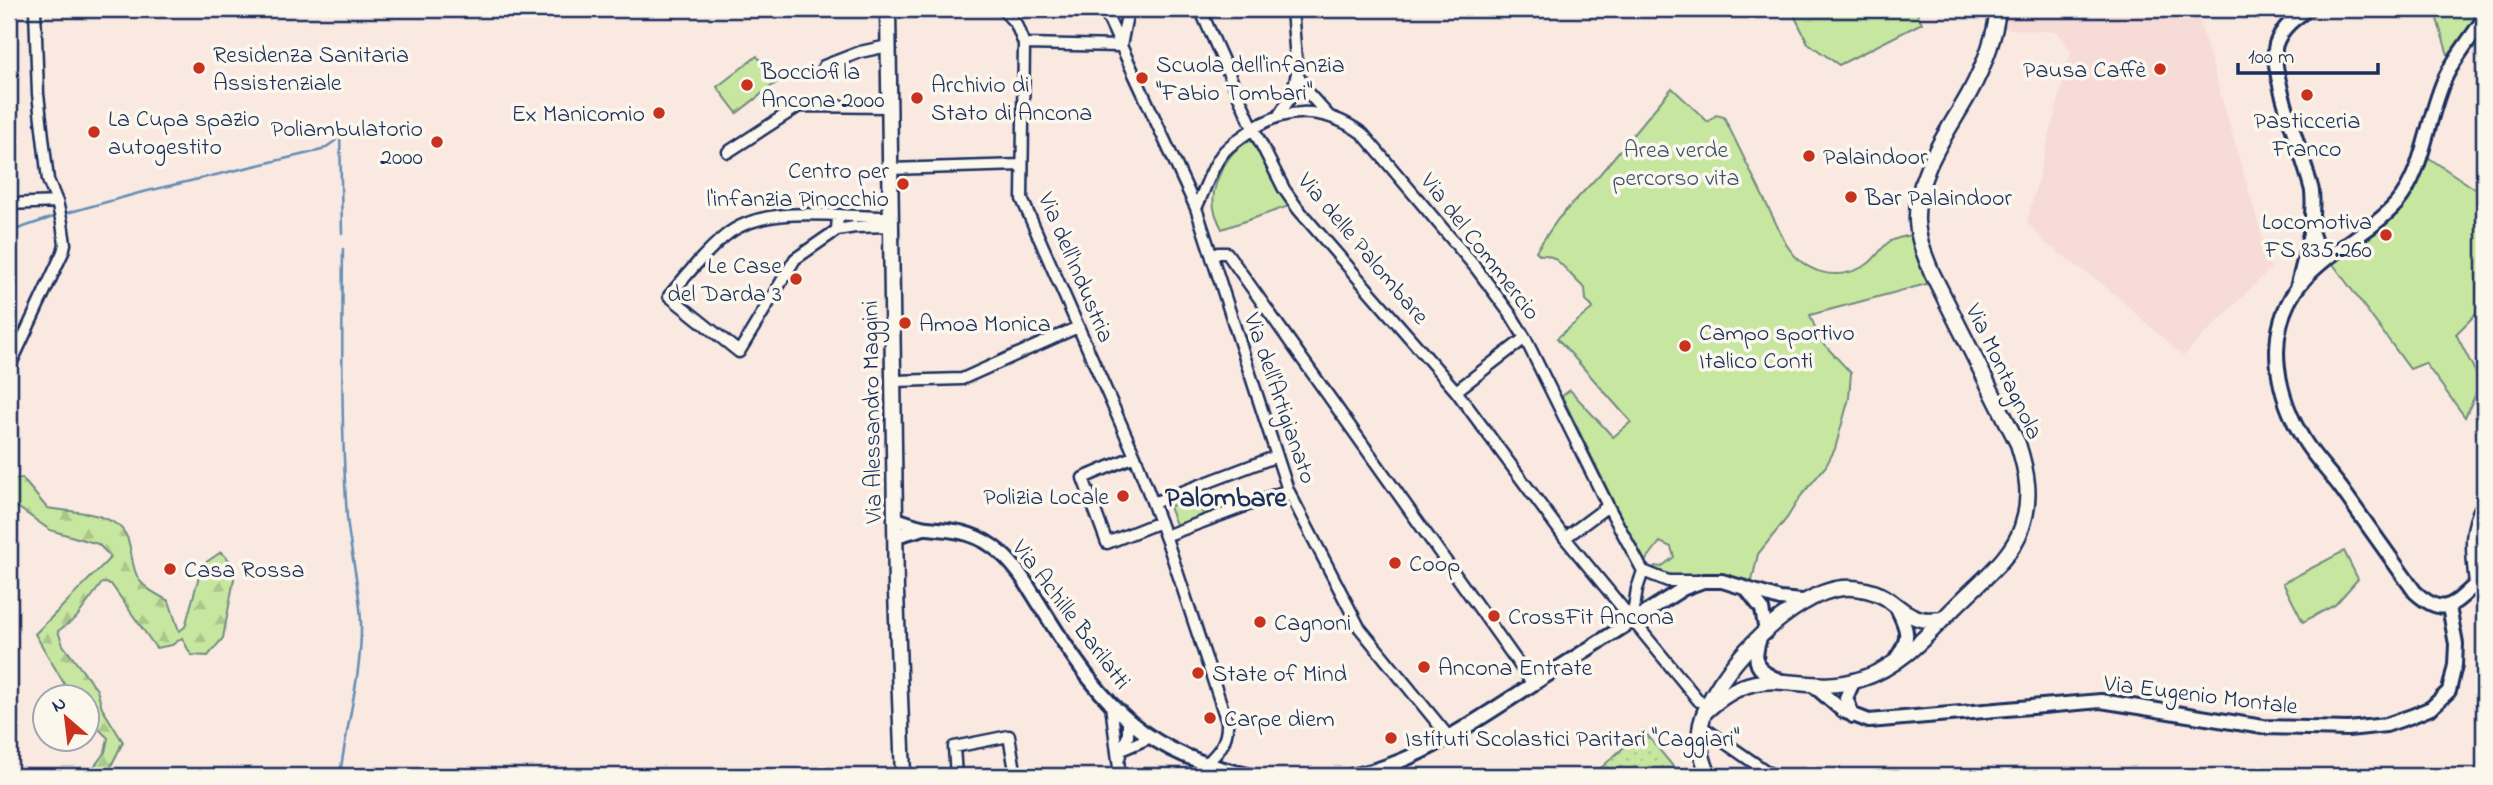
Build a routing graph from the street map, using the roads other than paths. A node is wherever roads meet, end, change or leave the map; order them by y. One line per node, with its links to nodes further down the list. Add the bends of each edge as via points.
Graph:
1 (35, 9): 29 (street, via 38,94 48,180)
2 (888, 9): 14 (main road, Via Alessandro Maggini)
3 (1104, 9): 15 (street, Via dell'Artigianato)
4 (1128, 9): 15 (street)
5 (1200, 9): 24 (street, Via delle Palombare)
6 (1292, 9): 17 (street)
7 (1989, 9): 12 (street)
8 (1998, 9): 12 (main road, Via Montagnola)
9 (2308, 9): 34 (street, via 2288,23 2276,45 2274,67 2312,191)
10 (1008, 10): 13 (street)
11 (2484, 18): 37 (street, via 2446,75 2407,187 2396,204)
12 (1996, 25): 67 (main road, Via Montagnola, via 1983,67 1932,159 1918,197 1917,222 1932,272 2018,443 2028,488 2027,510 2011,550)
13 (1024, 44): 15 (street); 26 (street, Via dell'Industria)
14 (888, 46): 16 (street); 20 (main road, Via Alessandro Maggini)
15 (1121, 46): 30 (street, Via dell'Artigianato)
16 (824, 66)
17 (1297, 73): 18 (street); 19 (street)
18 (1308, 93): 21 (street); 23 (street)
19 (1292, 95): 21 (street); 22 (street)
20 (889, 107): 25 (street, via 799,106); 27 (main road, Via Alessandro Maggini)
21 (1301, 112): 22 (street, Via del Commercio); 23 (street, Via del Commercio)
22 (1279, 115): 24 (street, Via del Commercio)
23 (1328, 115): 42 (street, Via del Commercio, via 1350,124 1384,157 1476,268)
24 (1253, 128): 30 (street, Via del Commercio, via 1221,156); 45 (street, Via delle Palombare, via 1297,209)
25 (728, 152)
26 (1022, 165): 27 (street); 41 (street, Via dell'Industria, via 1022,199)
27 (889, 169): 32 (main road, Via Alessandro Maggini)
28 (9, 204): 29 (street)
29 (58, 207): 43 (street, via 63,252)
30 (1196, 208): 38 (street, Via dell'Artigianato)
31 (838, 216): 32 (street); 33 (street); 33 (street, via 757,219 727,234 669,296 739,352 796,259)
32 (890, 221): 33 (street); 44 (main road, Via Alessandro Maggini)
33 (837, 230)
34 (2311, 230): 35 (street); 36 (street)
35 (2316, 245): 37 (street); 39 (street)
36 (2305, 256): 39 (street); 40 (street)
37 (2332, 256): 39 (street)
38 (1212, 258): 47 (street, Via dell'Artigianato); 73 (street, via 1227,253)
39 (2314, 270): 40 (street)
40 (2296, 290): 65 (street, via 2278,335 2277,365 2290,414 2306,443 2415,592 2436,607)
41 (1079, 327): 44 (street, via 962,379); 46 (street, Via dell'Industria)
42 (1525, 338): 45 (street); 51 (street, Via del Commercio)
43 (9, 368)
44 (895, 381): 52 (main road, Via Alessandro Maggini)
45 (1456, 391): 57 (street, Via delle Palombare)
46 (1135, 456): 50 (street, Via dell'Industria); 53 (street, via 1083,478 1107,543)
47 (1277, 456): 48 (street, Via dell'Artigianato); 50 (street)
48 (1288, 490): 56 (street); 79 (street, Via dell'Artigianato, via 1359,627)
49 (2484, 501): 60 (street, via 2471,536)
50 (1153, 503): 53 (street, Via dell'Industria)
51 (1608, 506): 57 (street); 58 (street, Via del Commercio)
52 (896, 519): 54 (street, Via Achille Barilatti); 55 (main road, Via Alessandro Maggini)
53 (1160, 522): 56 (street, Via dell'Industria)
54 (924, 528): 55 (street, Via Achille Barilatti); 75 (street, Via Achille Barilatti, via 971,534 1002,553 1068,652)
55 (896, 536): 83 (main road, Via Alessandro Maggini)
56 (1165, 536): 82 (street, Via dell'Industria, via 1227,722 1228,734)
57 (1565, 538): 64 (street, Via delle Palombare)
58 (1643, 571): 59 (street, via 1668,581); 61 (street)
59 (1703, 581): 62 (street, via 1722,581); 68 (street)
60 (2480, 581): 65 (street)
61 (1637, 589): 64 (street); 68 (street)
62 (1748, 590): 63 (street); 69 (street, via 1762,609)
63 (1802, 601): 66 (main road, via 1829,590 1853,589 1874,593); 69 (main road)
64 (1620, 606): 68 (street, Via delle Palombare)
65 (2449, 607): 77 (street, Via Eugenio Montale, via 2456,644 2449,691 2431,708 2386,724 2348,729 2263,727 2101,701 1877,722)
66 (1897, 608): 67 (main road, via 1922,620); 70 (street, via 1907,635)
67 (1943, 619): 70 (main road, Via Montagnola)
68 (1632, 621): 73 (street); 76 (street, Via delle Palombare)
69 (1763, 635): 71 (street, via 1755,657 1758,666); 76 (main road, via 1723,679)
70 (1894, 663): 72 (main road, Via Montagnola)
71 (1779, 680): 74 (main road, Via Montagnola); 76 (main road, Via Montagnola, via 1743,685)
72 (1853, 682): 74 (main road, Via Montagnola); 77 (street, via 1846,698)
73 (1533, 684): 79 (street)
74 (1812, 684): 77 (street, Via Eugenio Montale)
75 (1111, 705): 78 (street, Via Achille Barilatti); 81 (street)
76 (1702, 713): 89 (main road, via 1700,754); 90 (street, Via delle Palombare)
77 (1853, 716)
78 (1128, 722): 80 (street, Via Achille Barilatti); 81 (street, via 1128,736)
79 (1448, 736): 88 (street, via 1406,759)
80 (1149, 738): 81 (street); 82 (street, Via Achille Barilatti)
81 (1118, 751): 86 (street)
82 (1206, 764): 87 (street, Via Achille Barilatti)
83 (903, 776)
84 (956, 776): 85 (street, via 954,747 1009,736)
85 (1016, 776)
86 (1120, 776)
87 (1253, 776)
88 (1350, 776)
89 (1709, 776)
90 (1773, 776)

